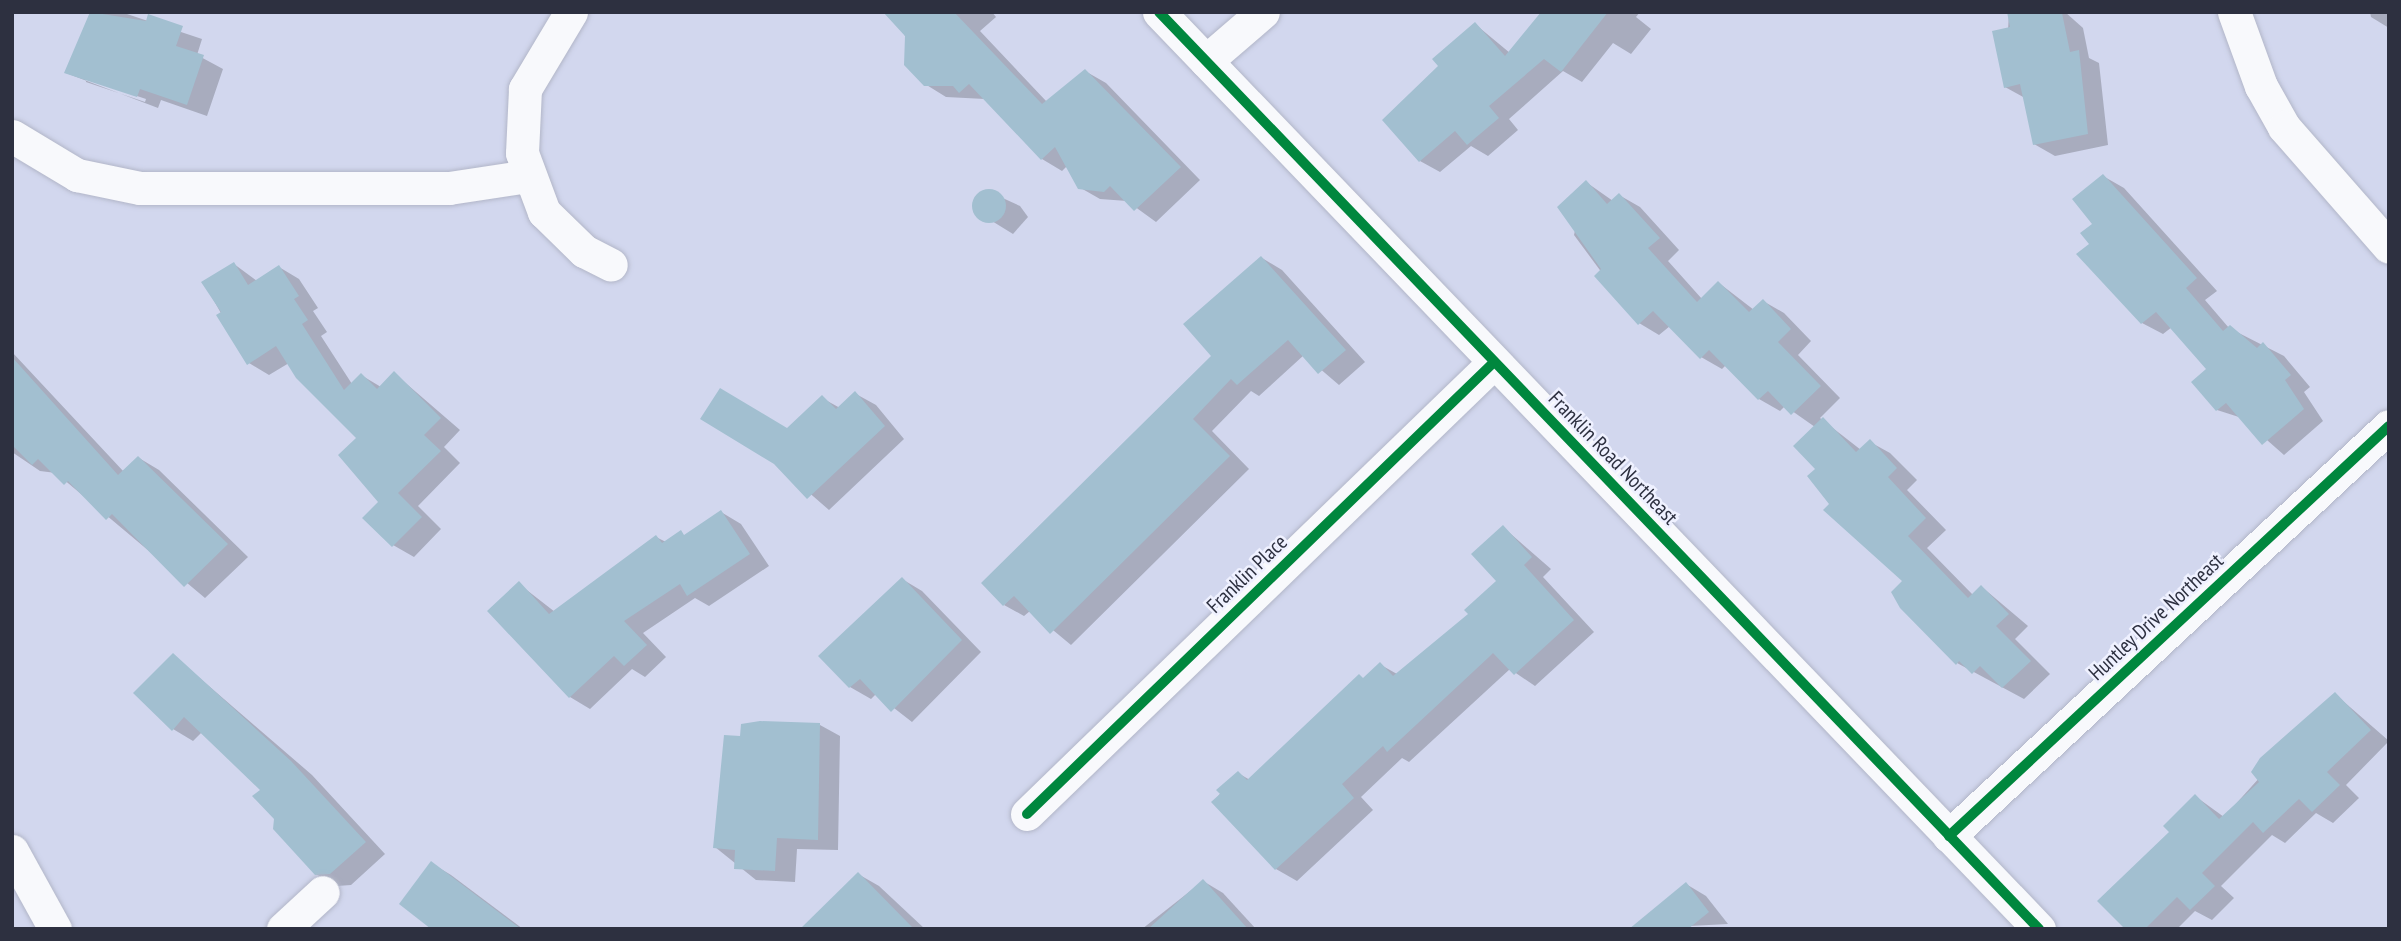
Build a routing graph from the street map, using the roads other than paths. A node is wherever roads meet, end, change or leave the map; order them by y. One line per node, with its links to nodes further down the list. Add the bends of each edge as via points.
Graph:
1 (571, 12): 7 (street, via 525,89 522,153)
2 (1159, 12): 5 (street, Franklin Road Northeast)
3 (1262, 12): 5 (street)
4 (2234, 12): 8 (street, via 2261,86 2284,127)
5 (1206, 61): 10 (street, Franklin Road Northeast)
6 (12, 136): 7 (street, via 77,175 140,188 449,188)
7 (528, 176): 9 (street, via 562,234)
8 (2389, 247)
9 (611, 265)
10 (1494, 362): 12 (street, Franklin Place); 13 (street, Franklin Road Northeast)
11 (2389, 426): 13 (street, Huntley Drive Northeast)
12 (1027, 814)
13 (1949, 836): 18 (street, Franklin Road Northeast)
14 (12, 851): 16 (street)
15 (323, 892): 17 (street)
16 (55, 929)
17 (283, 929)
18 (2039, 929)

